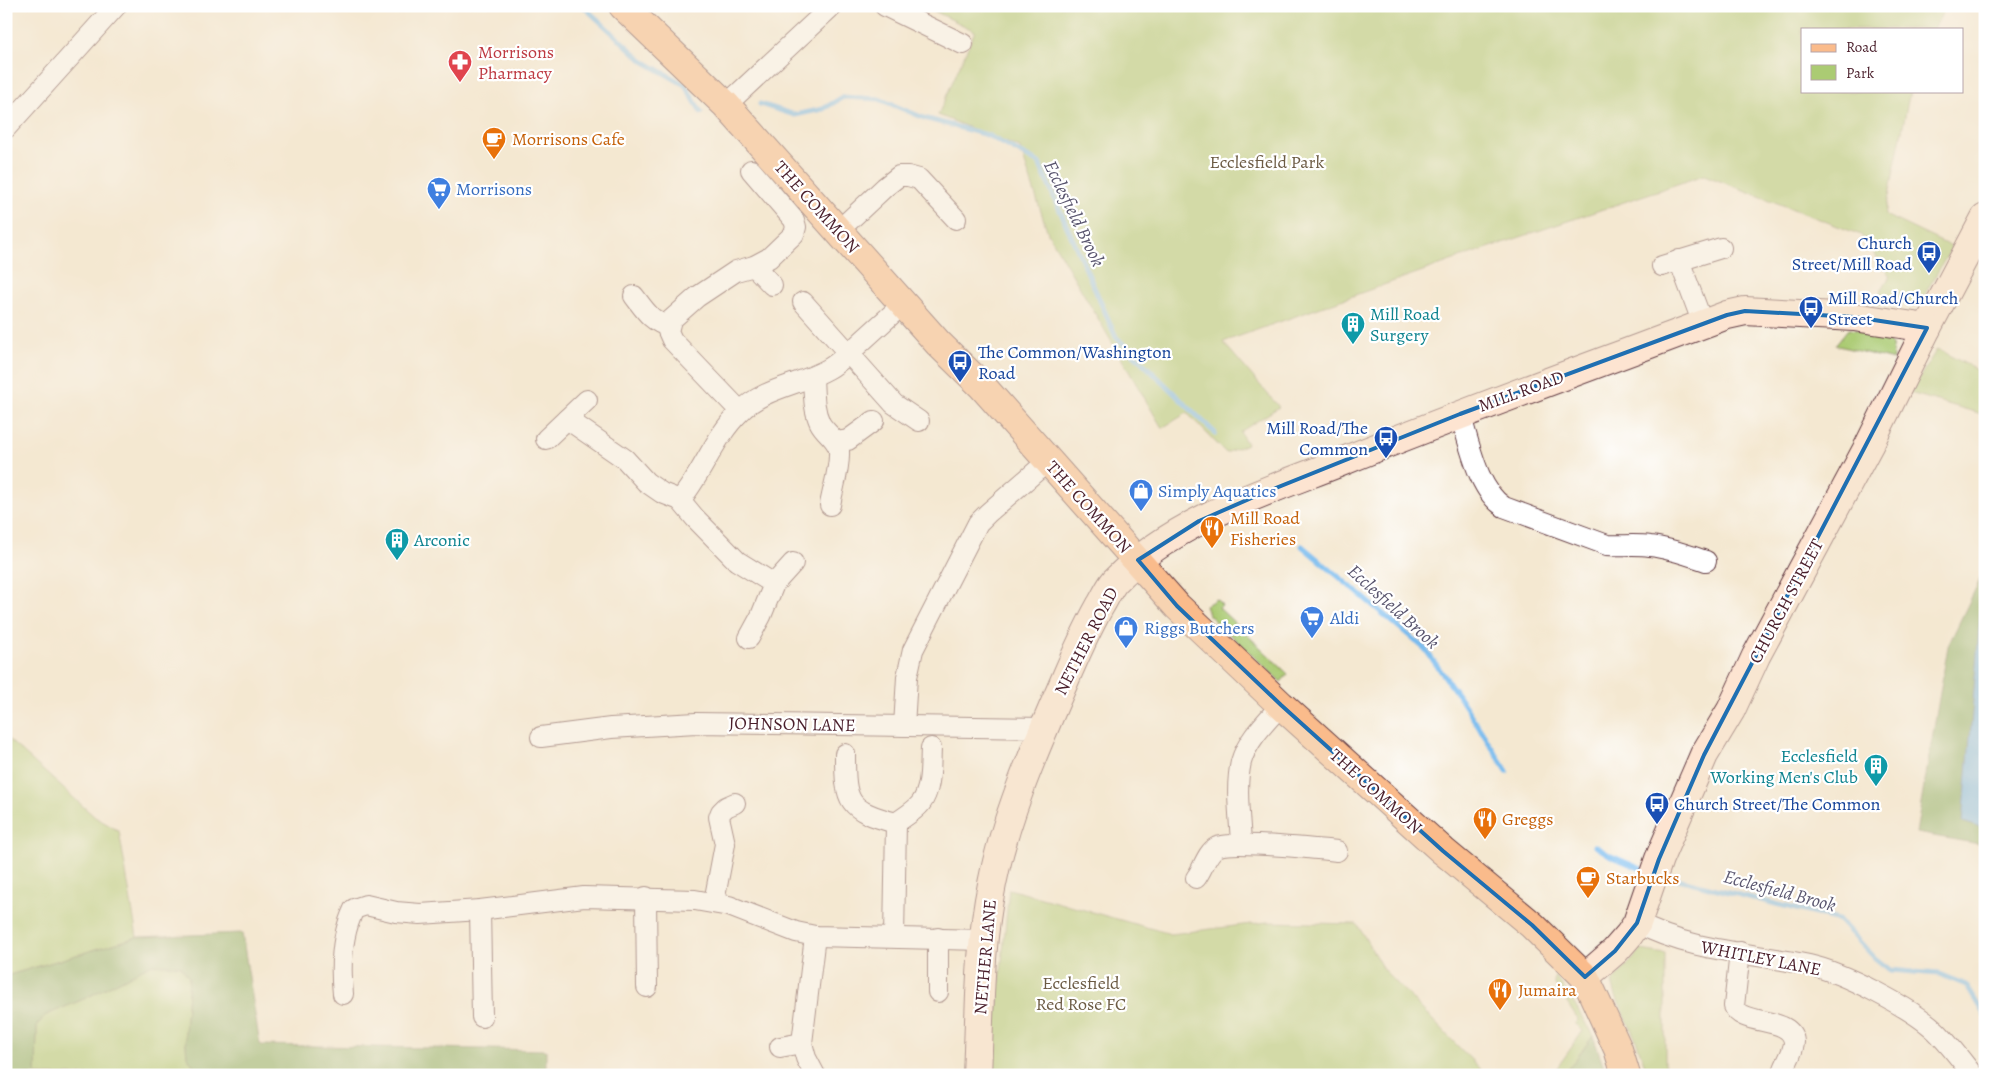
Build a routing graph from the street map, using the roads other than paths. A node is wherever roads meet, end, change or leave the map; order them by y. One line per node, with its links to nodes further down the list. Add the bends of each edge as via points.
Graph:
1 (116, 6): 7 (street)
2 (623, 6): 6 (main road, THE COMMON)
3 (832, 6): 6 (street)
4 (885, 6): 5 (street)
5 (963, 44)
6 (726, 105): 11 (main road, THE COMMON)
7 (6, 128)
8 (752, 170): 13 (street, via 794,220 796,227 794,234 769,258)
9 (956, 218): 11 (street, via 918,179 899,176)
10 (1985, 218): 20 (main road, CHURCH STREET)
11 (838, 231): 17 (main road, THE COMMON)
12 (1721, 248): 18 (street, via 1671,263)
13 (754, 266): 14 (street); 19 (street, via 736,271 697,297 670,320)
14 (772, 285)
15 (634, 296): 19 (street, via 652,318)
16 (803, 302): 21 (street)
17 (903, 304): 21 (street); 31 (main road, THE COMMON)
18 (1703, 324): 20 (main road, MILL ROAD, via 1745,311 1854,317); 25 (main road, MILL ROAD)
19 (669, 326): 24 (street, via 672,340)
20 (1927, 328): 53 (main road, CHURCH STREET, via 1731,710 1704,755 1655,870)
21 (848, 353): 22 (street); 28 (street, via 894,404)
22 (813, 377): 24 (street, via 772,391); 30 (street, via 816,412 821,425)
23 (587, 400): 26 (street)
24 (740, 411): 32 (street, via 724,430)
25 (1460, 414): 34 (main road, MILL ROAD, via 1200,521); 35 (street, via 1482,480 1496,502 1504,507 1607,545 1649,546)
26 (567, 419): 29 (street); 32 (street, via 625,459 662,494)
27 (874, 421): 30 (street, via 848,440)
28 (919, 421)
29 (546, 439)
30 (836, 442): 33 (street, via 838,466)
31 (1048, 461): 34 (main road, THE COMMON); 40 (street, via 978,524 913,650 907,677)
32 (680, 500): 37 (street, via 737,561)
33 (830, 505)
34 (1138, 560): 39 (main road, THE COMMON, via 1177,606); 41 (main road, NETHER ROAD, via 1113,583)
35 (1706, 561)
36 (793, 563): 37 (street)
37 (774, 584): 38 (street)
38 (749, 638)
39 (1282, 705): 47 (street, via 1251,742 1242,761 1239,781); 59 (main road, THE COMMON, via 1442,851 1532,925)
40 (904, 726): 41 (street, JOHNSON LANE); 42 (street, JOHNSON LANE, via 696,723 611,728)
41 (1044, 728): 57 (main road, NETHER LANE, via 1003,840 991,885)
42 (541, 737)
43 (931, 748): 46 (street, via 925,797 920,805)
44 (845, 754): 46 (street, via 849,798 856,807)
45 (734, 803): 51 (street, via 726,807 719,817 725,844)
46 (896, 823): 55 (street)
47 (1241, 844): 48 (street); 49 (street, via 1219,846 1211,852)
48 (1337, 851)
49 (1196, 878)
50 (646, 897): 51 (street); 52 (street, via 584,897); 60 (street)
51 (714, 902): 54 (street)
52 (480, 910): 62 (street, via 420,914 366,905 354,909 344,937); 63 (street)
53 (1637, 923): 58 (street, WHITLEY LANE, via 1671,938); 59 (main road, CHURCH STREET, via 1615,951)
54 (815, 936): 55 (street); 64 (street)
55 (894, 937): 56 (street)
56 (938, 938): 57 (street); 61 (street)
57 (983, 940): 68 (main road, NETHER LANE)
58 (1740, 952): 66 (street, via 1736,1012 1742,1017 1765,1020 1782,1027 1791,1035 1794,1043); 70 (street, WHITLEY LANE, via 1812,965 1889,999 1935,1030)
59 (1585, 977): 69 (main road, via 1618,1049)
60 (647, 987)
61 (938, 992)
62 (343, 994)
63 (482, 1017)
64 (802, 1043): 65 (street); 67 (street)
65 (780, 1047)
66 (1784, 1069)
67 (815, 1075)
68 (976, 1075)
69 (1626, 1075)
70 (1973, 1075)

